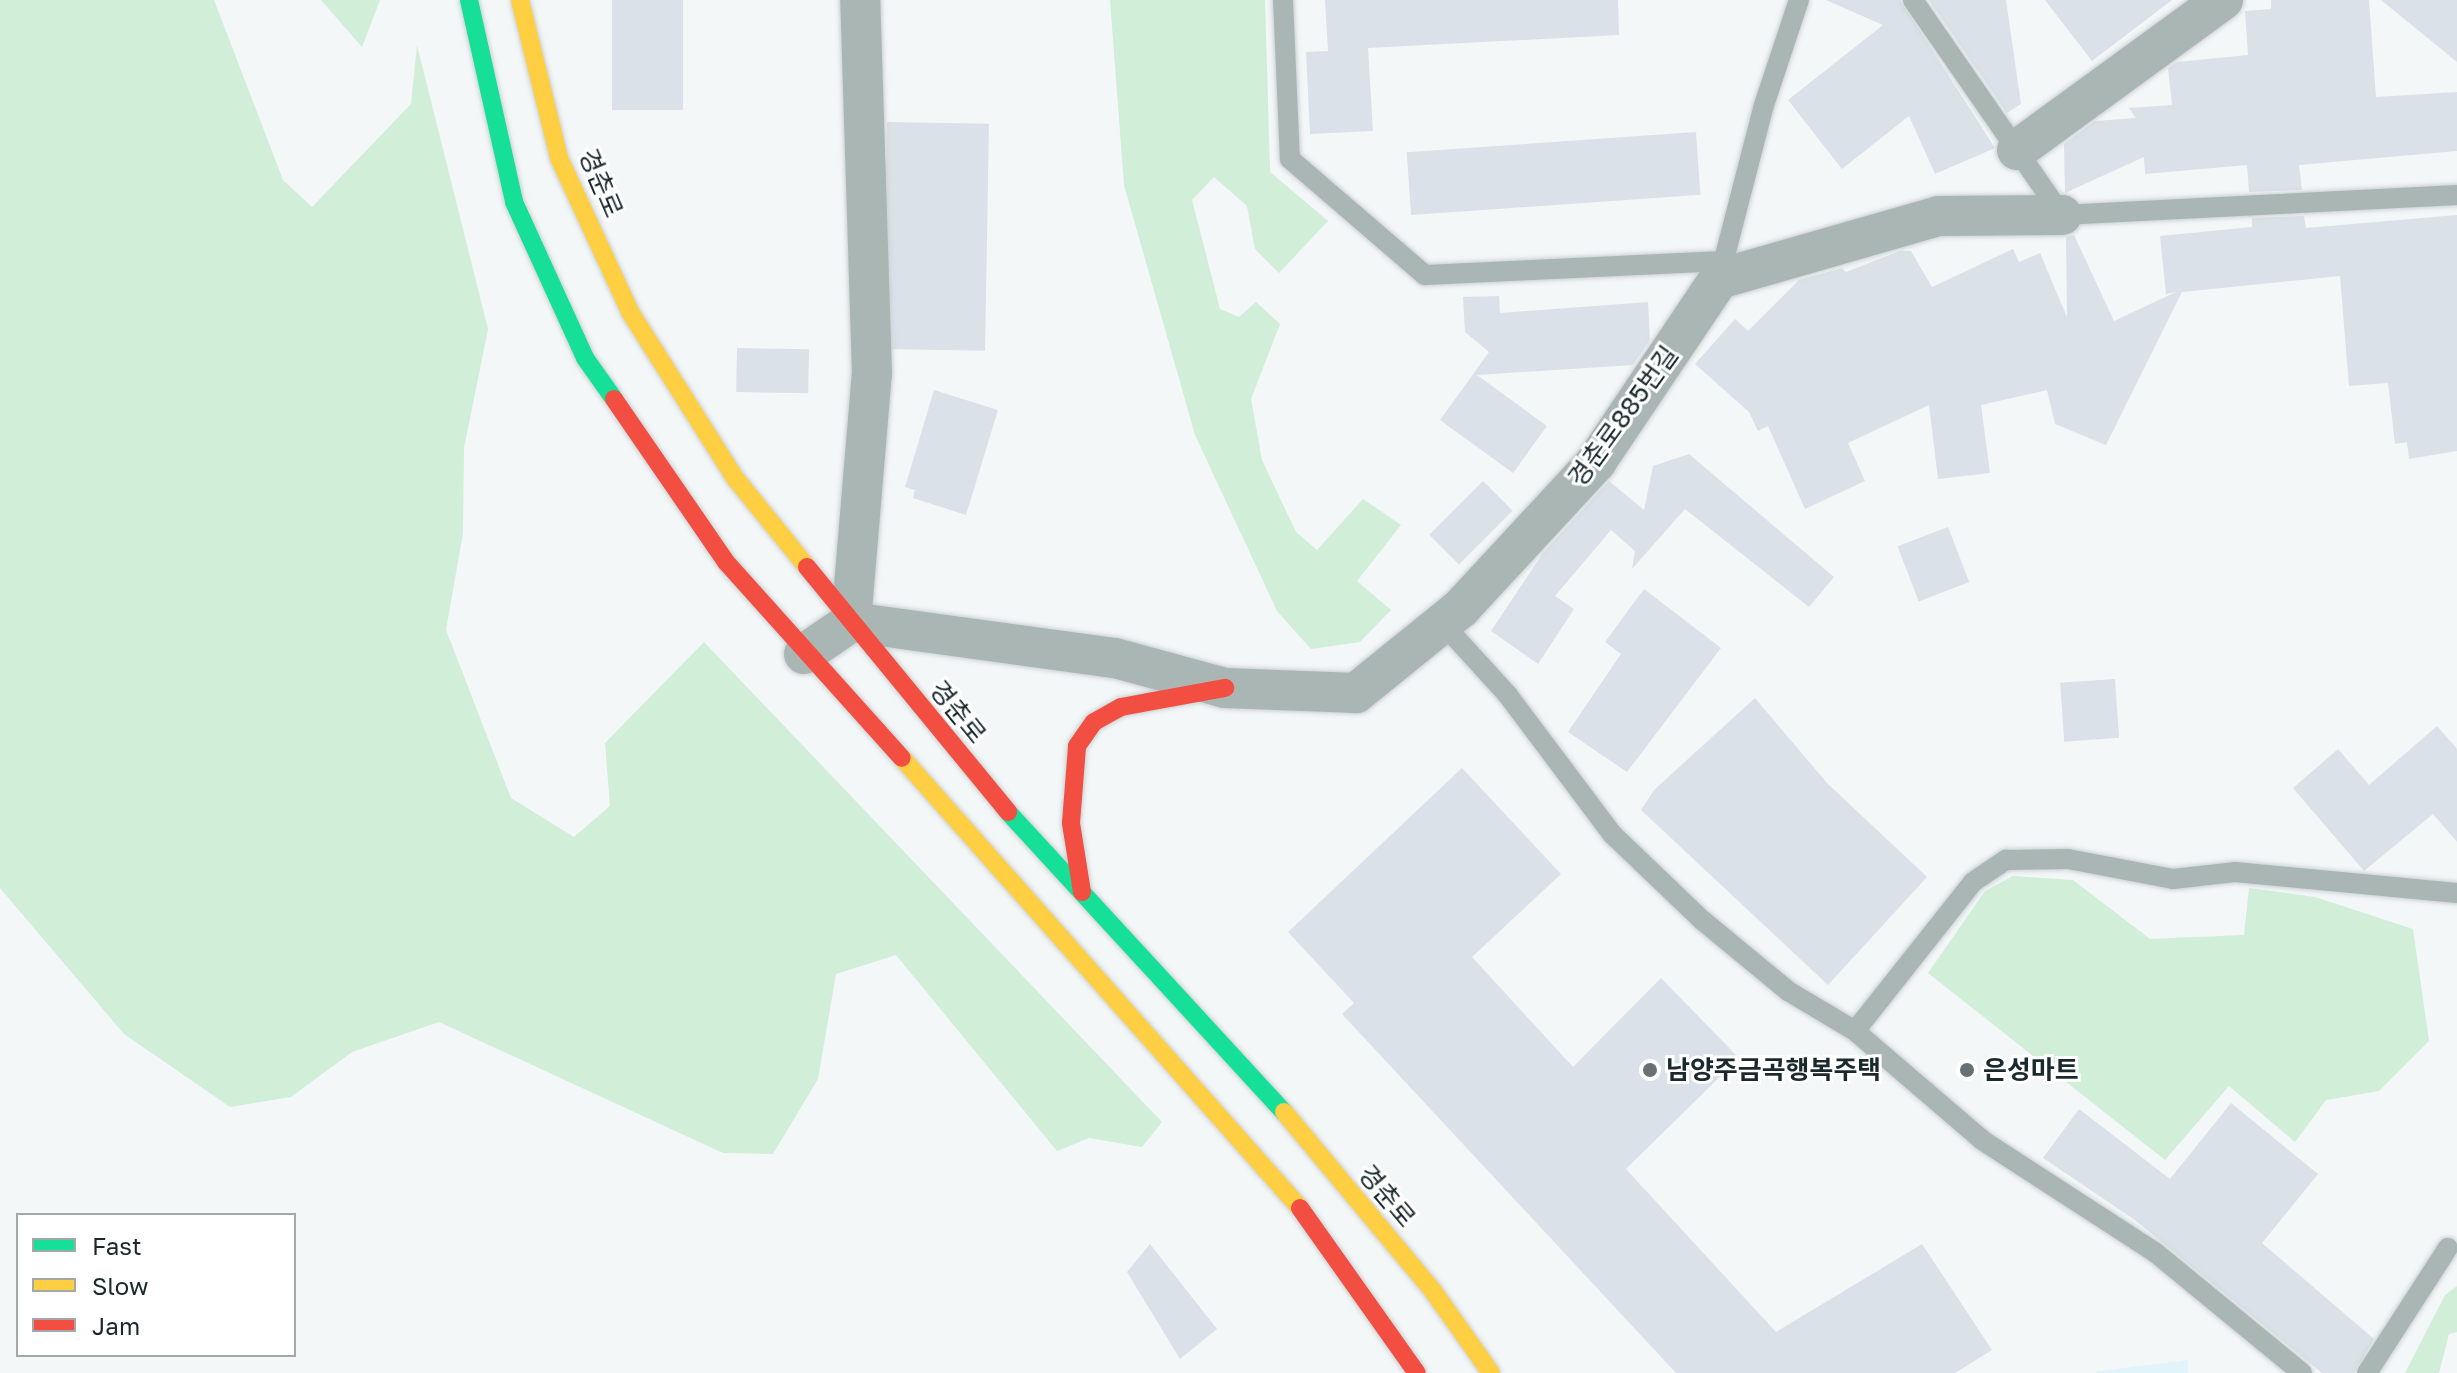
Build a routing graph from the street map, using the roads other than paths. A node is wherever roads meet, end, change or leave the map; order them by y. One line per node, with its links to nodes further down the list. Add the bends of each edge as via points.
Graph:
1 (469, 0): 14 (street, via 514,202 585,358 726,562)
2 (520, 0): 12 (street, 경춘로, via 559,158 630,312 735,478)
3 (860, 0): 12 (street, via 872,374)
4 (1283, 0): 11 (lane, via 1290,159 1425,275)
5 (1799, 0): 11 (lane)
6 (1913, 0): 8 (lane)
7 (2223, 0): 8 (street)
8 (2017, 150): 10 (lane)
9 (2457, 195): 10 (lane)
10 (2062, 215): 11 (street, via 1939,216)
11 (1721, 270): 13 (street, 경춘로885번길, via 1596,462)
12 (851, 622): 14 (street); 15 (street, 경춘로885번길, via 1115,658); 16 (street, 경춘로, via 989,792)
13 (1443, 624): 15 (street, 경춘로885번길, via 1356,693); 18 (lane, via 1507,694 1613,835 1788,991)
14 (804, 654): 20 (street, via 1275,1173)
15 (1225, 688): 16 (street, via 1121,707 1094,722 1077,746 1071,823)
16 (1082, 892): 21 (street, 경춘로, via 1243,1063 1433,1291)
17 (2457, 893): 18 (lane, via 2235,872 2173,879 2068,859 2006,860 1973,882)
18 (1855, 1031): 22 (lane, via 1982,1140 2156,1253)
19 (2448, 1248): 23 (lane)
20 (1417, 1373)
21 (1491, 1373)
22 (2302, 1373)
23 (2367, 1373)

